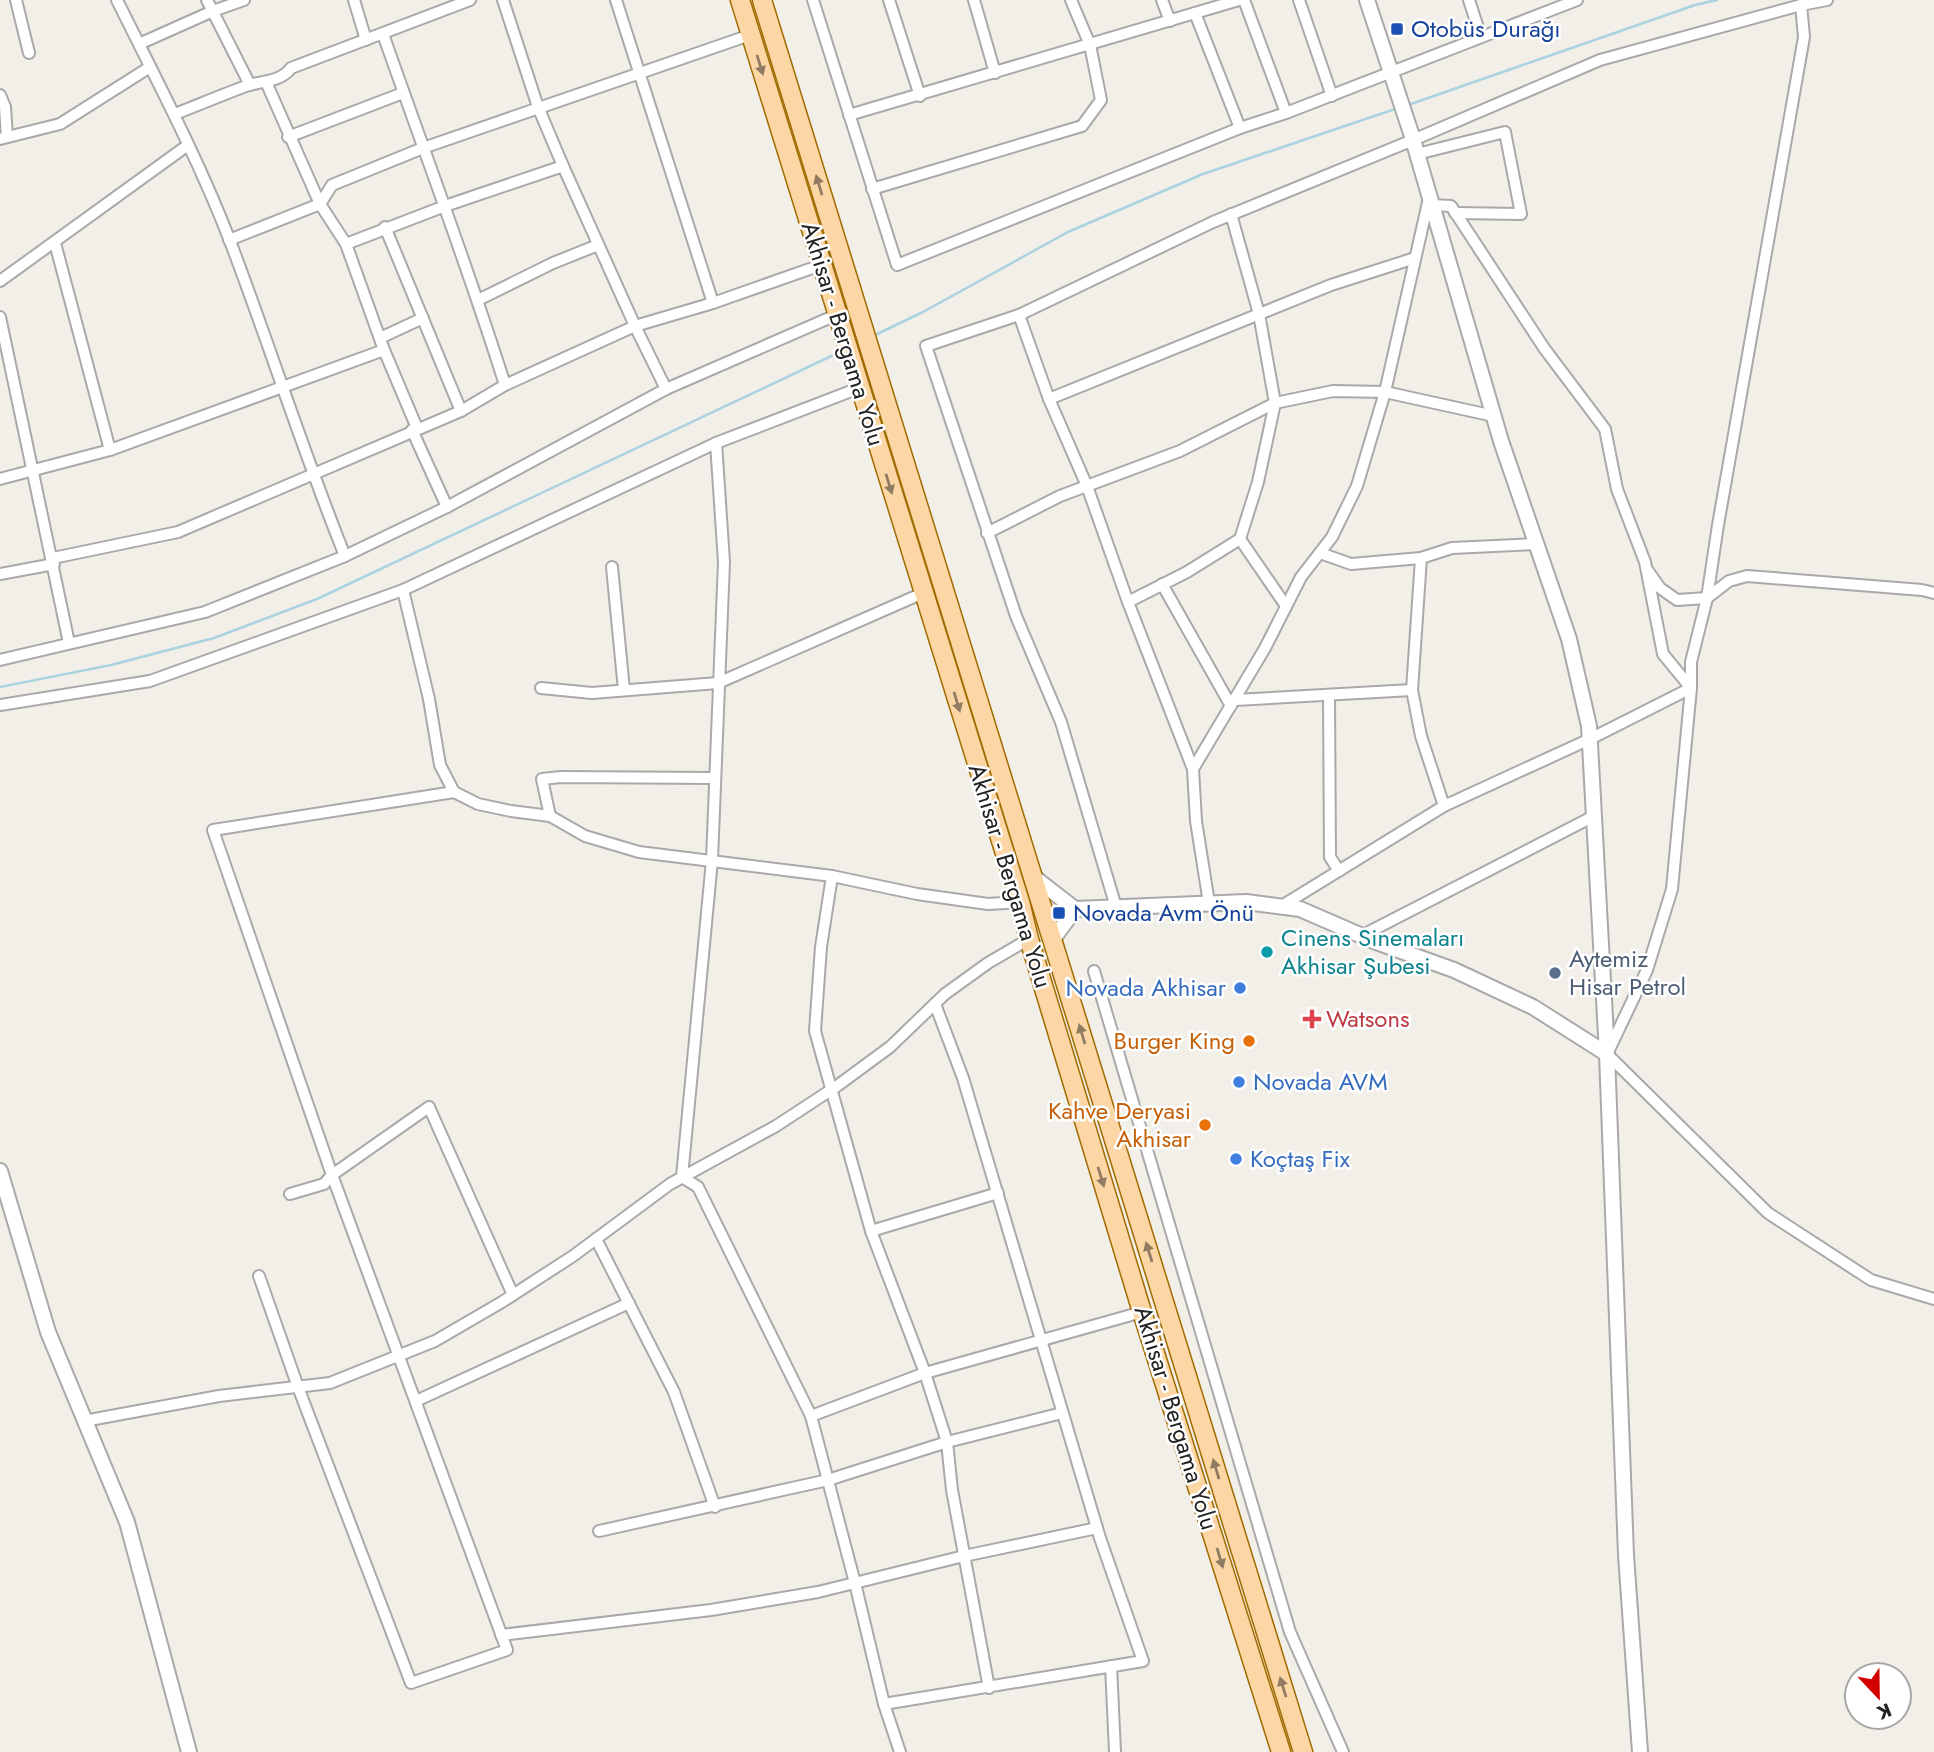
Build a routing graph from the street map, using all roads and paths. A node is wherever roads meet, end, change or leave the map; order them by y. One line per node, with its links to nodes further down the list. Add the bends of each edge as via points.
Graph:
1 (16, 0): 34 (street)
2 (117, 0): 32 (street)
3 (207, 0): 25 (street)
4 (244, 0): 22 (street)
5 (354, 0): 31 (street)
6 (470, 0): 28 (street)
7 (503, 0): 45 (street)
8 (616, 0): 36 (street)
9 (740, 0): 29 (main road, Akhisar - Bergama Yolu)
10 (762, 0): 134 (main road, Akhisar - Bergama Yolu, one-way to 10)
11 (813, 0): 48 (street)
12 (889, 0): 43 (street)
13 (974, 0): 38 (street)
14 (1070, 0): 33 (street)
15 (1162, 0): 27 (street)
16 (1242, 0): 26 (street); 46 (street)
17 (1299, 0): 44 (street)
18 (1367, 0): 37 (street)
19 (1469, 0): 30 (street)
20 (1577, 0): 23 (street)
21 (1827, 0): 24 (street)
22 (224, 3): 25 (street)
23 (1548, 4): 30 (street)
24 (1801, 5): 52 (street, via 1600,60); 111 (street, via 1804,37)
25 (213, 11): 32 (street); 40 (street)
26 (1195, 13): 27 (street); 49 (street)
27 (1170, 21): 33 (street)
28 (383, 34): 31 (street); 41 (street)
29 (750, 35): 36 (street); 68 (main road, Akhisar - Bergama Yolu, one-way to 68)
30 (1481, 37): 37 (street)
31 (366, 40): 39 (street)
32 (139, 44): 35 (street)
33 (1090, 45): 38 (street); 56 (street, via 1101,100 1082,126)
34 (29, 53)
35 (150, 66): 47 (street); 51 (street, via 60,124)
36 (639, 72): 45 (street); 71 (street)
37 (1389, 72): 44 (street); 52 (street)
38 (995, 73): 43 (street)
39 (266, 82): 40 (street); 50 (street)
40 (250, 85): 47 (street)
41 (403, 93): 50 (street); 54 (street)
42 (0, 95): 51 (street, via 5,107)
43 (920, 96): 48 (street)
44 (1332, 96): 46 (street)
45 (538, 107): 54 (street); 55 (street)
46 (1286, 113): 49 (street)
47 (175, 114): 53 (street)
48 (849, 115): 56 (street)
49 (1240, 128): 56 (street, via 897,265)
50 (289, 137): 58 (street)
51 (4, 138)
52 (1414, 143): 57 (street); 60 (street, via 1505,132 1521,214); 61 (street)
53 (188, 145): 63 (street); 64 (street)
54 (423, 148): 58 (street, via 332,185); 59 (street)
55 (563, 166): 59 (street); 66 (street)
56 (872, 189)
57 (1431, 200): 60 (street, via 1451,206); 67 (street); 88 (street)
58 (320, 204): 63 (street); 65 (street)
59 (445, 206): 62 (street); 70 (street)
60 (1455, 213): 105 (street, via 1544,348 1605,429 1617,489)
61 (1231, 214): 72 (street); 73 (street)
62 (386, 227): 65 (street); 75 (street)
63 (229, 240): 82 (street)
64 (55, 243): 69 (street); 91 (street)
65 (346, 244): 78 (street)
66 (598, 245): 70 (street); 77 (street)
67 (1415, 258): 72 (street); 84 (street)
68 (821, 264): 71 (street); 76 (main road, Akhisar - Bergama Yolu)
69 (0, 281)
70 (478, 300): 81 (street)
71 (713, 303): 77 (street)
72 (1259, 314): 85 (street); 86 (street)
73 (1019, 315): 85 (street); 97 (street, via 926,346)
74 (0, 317): 92 (street)
75 (422, 318): 78 (street); 87 (street)
76 (839, 324): 80 (main road, Akhisar - Bergama Yolu); 83 (street)
77 (635, 326): 81 (street); 83 (street)
78 (380, 338): 79 (street)
79 (384, 350): 82 (street); 89 (street)
80 (857, 380): 90 (street); 109 (main road, Akhisar - Bergama Yolu, one-way to 109)
81 (505, 385): 87 (street)
82 (281, 388): 91 (street); 93 (street)
83 (666, 389): 96 (street)
84 (1385, 392): 86 (street, via 1333,391); 88 (street); 100 (street, via 1357,486)
85 (1049, 399): 95 (street)
86 (1275, 403): 95 (street, via 1180,451); 98 (street)
87 (461, 411): 89 (street)
88 (1494, 416): 99 (street)
89 (414, 429): 93 (street); 96 (street)
90 (716, 443): 108 (street); 116 (street, via 724,562)
91 (110, 450): 92 (street)
92 (33, 471): 94 (street); 103 (street)
93 (313, 476): 101 (street); 103 (street, via 178,532)
94 (0, 479)
95 (1087, 486): 97 (street); 112 (street)
96 (447, 508): 101 (street)
97 (987, 533): 138 (street, via 1061,722)
98 (1240, 539): 107 (street); 113 (street)
99 (1536, 544): 102 (street, via 1452,548); 124 (street, via 1569,639)
100 (1320, 553): 102 (street, via 1351,564); 113 (street)
101 (345, 556): 114 (street, via 205,612)
102 (1421, 558): 119 (street)
103 (53, 561): 106 (street); 114 (street)
104 (612, 567): 120 (street)
105 (1646, 568): 111 (street, via 1660,588 1677,600); 118 (street, via 1663,654)
106 (0, 574)
107 (1162, 584): 112 (street); 122 (street)
108 (403, 590): 123 (street, via 150,681); 127 (street, via 440,765)
109 (923, 593): 116 (street); 135 (main road, Akhisar - Bergama Yolu, one-way to 135)
110 (1934, 593): 111 (street, via 1747,576 1729,581)
111 (1707, 598): 118 (street, via 1691,662)
112 (1128, 602): 125 (street)
113 (1286, 606): 122 (street)
114 (69, 643): 115 (street)
115 (0, 660)
116 (718, 683): 120 (street); 126 (street)
117 (541, 688): 120 (street)
118 (1691, 688): 124 (street); 145 (street, via 1672,889 1647,970)
119 (1412, 690): 121 (street); 128 (street, via 1421,736)
120 (624, 691)
121 (1329, 695): 122 (street); 132 (street, via 1330,857)
122 (1233, 703): 125 (street)
123 (0, 705)
124 (1590, 739): 128 (street); 130 (street)
125 (1193, 769): 136 (street)
126 (714, 778): 129 (street, via 542,779); 131 (street)
127 (454, 792): 129 (street, via 478,804); 148 (street, via 213,830)
128 (1444, 806): 132 (street)
129 (550, 816): 131 (street, via 585,836 639,852)
130 (1594, 816): 140 (street); 145 (street)
131 (712, 860): 133 (street); 149 (street)
132 (1339, 871): 137 (street)
133 (832, 876): 135 (street, via 988,904); 146 (street, via 814,1031)
134 (1034, 878): 139 (street); 142 (main road, Akhisar - Bergama Yolu)
135 (1020, 902): 141 (main road, Akhisar - Bergama Yolu)
136 (1209, 903): 137 (street); 138 (street)
137 (1280, 906): 140 (street, via 1300,909)
138 (1116, 907): 139 (street)
139 (1075, 909): 142 (street)
140 (1362, 936): 145 (street, via 1454,970 1533,1007)
141 (1029, 939): 144 (street, via 988,963); 158 (main road, Akhisar - Bergama Yolu, one-way to 158)
142 (1053, 939): 182 (main road, Akhisar - Bergama Yolu, one-way to 142)
143 (1094, 971): 183 (street, via 1290,1632)
144 (935, 1004): 146 (street, via 890,1047); 150 (street)
145 (1607, 1054): 156 (street, via 1768,1213 1871,1280); 184 (street, via 1626,1555)
146 (832, 1089): 149 (street, via 776,1126); 152 (street)
147 (0, 1171): 166 (street, via 48,1332)
148 (332, 1175): 151 (street, via 324,1184); 155 (street, via 429,1107); 160 (street)
149 (682, 1177): 153 (street); 165 (street, via 698,1188)
150 (998, 1193): 152 (street); 159 (street)
151 (290, 1194)
152 (871, 1231): 161 (street)
153 (596, 1239): 155 (street); 157 (street)
154 (259, 1276): 162 (street)
155 (513, 1295): 160 (street, via 435,1341)
156 (1934, 1299)
157 (629, 1303): 163 (street); 169 (street, via 674,1392)
158 (1142, 1312): 159 (street); 181 (main road, Akhisar - Bergama Yolu, one-way to 181)
159 (1040, 1341): 161 (street); 164 (street)
160 (399, 1356): 162 (street, via 330,1383); 163 (street)
161 (925, 1373): 165 (street); 167 (street)
162 (298, 1387): 166 (street, via 219,1396); 174 (street, via 411,1683 506,1650)
163 (415, 1401): 174 (street)
164 (1062, 1413): 167 (street); 170 (street)
165 (811, 1416): 168 (street)
166 (84, 1421): 178 (street, via 127,1522)
167 (947, 1442): 168 (street); 172 (street)
168 (828, 1480): 169 (street); 173 (street)
169 (715, 1507): 171 (street)
170 (1097, 1528): 172 (street); 175 (street, via 1143,1661)
171 (599, 1531)
172 (964, 1556): 173 (street); 176 (street)
173 (855, 1583): 174 (street, via 712,1611); 177 (street)
174 (501, 1635)
175 (1111, 1666): 176 (street); 180 (street)
176 (989, 1688): 177 (street)
177 (884, 1704): 179 (street)
178 (190, 1752)
179 (900, 1752)
180 (1115, 1752)
181 (1281, 1752)
182 (1303, 1752)
183 (1343, 1752)
184 (1640, 1752)

